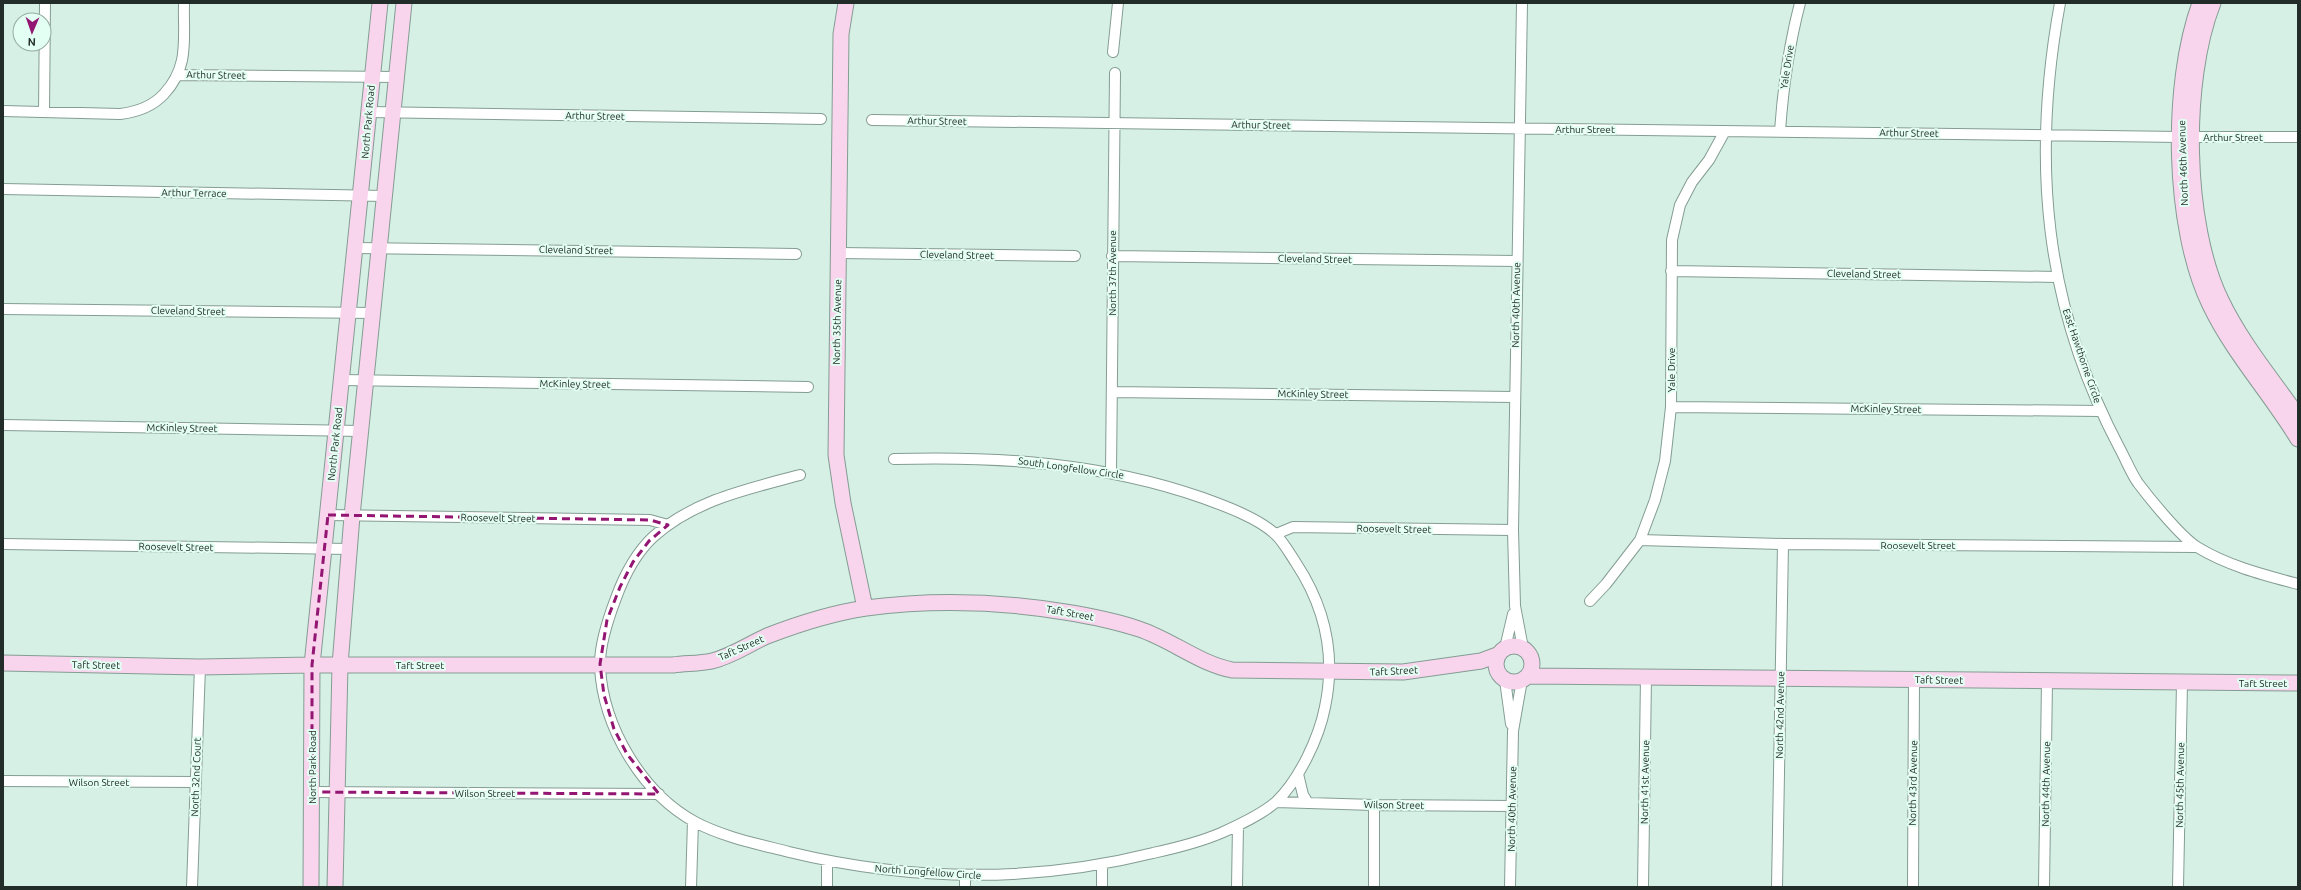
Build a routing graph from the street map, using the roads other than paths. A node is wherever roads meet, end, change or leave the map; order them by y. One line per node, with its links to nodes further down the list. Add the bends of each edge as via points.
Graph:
1 (45, 3): 20 (street)
2 (184, 3): 16 (street, via 183,56)
3 (380, 3): 17 (street, North Park Road)
4 (404, 3): 18 (street)
5 (836, 3): 13 (street, North 35th Avenue, via 837,22)
6 (846, 3): 13 (street, North 35th Avenue)
7 (1118, 3): 14 (street)
8 (1522, 3): 26 (street, North 40th Avenue)
9 (1800, 3): 28 (street, Yale Drive, via 1788,58)
10 (2060, 3): 29 (street, East Hawthorne Circle, via 2050,56)
11 (2200, 3): 30 (street, North 46th Avenue, via 2186,61)
12 (2213, 3): 30 (street, North 46th Avenue, via 2202,38)
13 (841, 34): 37 (street, North 35th Avenue)
14 (1113, 52)
15 (1115, 73): 25 (street, North 37th Avenue)
16 (179, 75): 17 (street, Arthur Street); 20 (street, Arthur Street, via 158,99 138,111 120,114)
17 (372, 77): 18 (street, Arthur Street); 21 (street, North Park Road)
18 (397, 77): 22 (street)
19 (3, 112): 20 (street, Arthur Street)
20 (44, 112)
21 (369, 112): 22 (street, Arthur Street); 33 (street, North Park Road)
22 (393, 113): 23 (street, Arthur Street); 34 (street)
23 (821, 119)
24 (872, 120): 25 (street, Arthur Street)
25 (1114, 123): 26 (street, Arthur Street); 40 (street, North 37th Avenue)
26 (1519, 129): 27 (street, Arthur Street); 41 (street, North 40th Avenue)
27 (1725, 131): 28 (street, Arthur Street); 42 (street, Yale Drive, via 1710,160 1692,182 1680,205 1672,240)
28 (1780, 131): 29 (street, Arthur Street)
29 (2045, 134): 30 (street, Arthur Street); 43 (street, East Hawthorne Circle, via 2046,193)
30 (2186, 137): 31 (street, Arthur Street); 54 (street, North 46th Avenue, via 2204,255 2214,286 2238,330); 58 (street, North 46th Avenue, via 2182,193 2189,243 2203,290 2226,334)
31 (2298, 137)
32 (3, 189): 33 (street, Arthur Terrace)
33 (361, 196): 34 (street, Arthur Terrace); 35 (street, North Park Road)
34 (384, 196): 36 (street)
35 (356, 248): 36 (street, Cleveland Street); 45 (street, North Park Road)
36 (379, 248): 38 (street, Cleveland Street); 46 (street)
37 (839, 253): 39 (street, Cleveland Street); 76 (street, North 35th Avenue, via 836,455 845,515)
38 (796, 254)
39 (1075, 256)
40 (1112, 256): 41 (street, Cleveland Street); 50 (street, North 37th Avenue)
41 (1517, 261): 51 (street, North 40th Avenue)
42 (1671, 271): 43 (street, Cleveland Street); 52 (street, Yale Drive)
43 (2057, 277): 53 (street, East Hawthorne Circle, via 2077,348)
44 (3, 308): 45 (street, Cleveland Street)
45 (349, 312): 46 (street, Cleveland Street); 47 (street, North Park Road)
46 (373, 313): 48 (street)
47 (342, 380): 48 (street, McKinley Street); 56 (street, North Park Road)
48 (367, 381): 49 (street, McKinley Street); 57 (street)
49 (808, 387)
50 (1112, 392): 51 (street, McKinley Street); 60 (street, North 37th Avenue)
51 (1514, 397): 65 (street, North 40th Avenue)
52 (1671, 407): 53 (street, McKinley Street); 67 (street, Yale Drive, via 1665,461 1655,500)
53 (2100, 410): 70 (street, East Hawthorne Circle, via 2138,483)
54 (2298, 416)
55 (3, 425): 56 (street, McKinley Street)
56 (337, 430): 57 (street, McKinley Street); 62 (street, North Park Road)
57 (361, 431): 63 (street)
58 (2298, 438)
59 (894, 459): 60 (street, South Longfellow Circle, via 1015,459)
60 (1110, 472): 66 (street, South Longfellow Circle, via 1176,488 1223,505)
61 (800, 475): 64 (street, via 730,494 700,506)
62 (328, 515): 63 (street, Roosevelt Street); 71 (street, North Park Road)
63 (352, 516): 64 (street, Roosevelt Street, via 650,520); 72 (street)
64 (668, 525): 80 (street, via 649,541 633,562 620,587 607,620)
65 (1513, 530): 66 (street, Roosevelt Street, via 1293,527); 75 (street, North 40th Avenue)
66 (1276, 534): 85 (street, South Longfellow Circle, via 1310,585 1324,616)
67 (1640, 540): 69 (street, Roosevelt Street); 74 (street, Yale Drive)
68 (3, 544): 71 (street, Roosevelt Street)
69 (1783, 544): 70 (street, Roosevelt Street); 90 (street, North 42nd Avenue)
70 (2196, 547): 73 (street, East Hawthorne Circle, via 2253,573)
71 (325, 548): 72 (street, Roosevelt Street); 81 (street, North Park Road)
72 (350, 549): 82 (street)
73 (2298, 584)
74 (1590, 601)
75 (1515, 606): 77 (street, North 40th Avenue); 78 (street, North 40th Avenue)
76 (865, 608): 80 (street, Taft Street, via 800,624 712,661); 85 (street, Taft Street, via 944,601 1026,606 1114,621 1137,628 1159,636 1217,667 1252,672)
77 (1501, 651): 78 (street, via 1514,646); 84 (street, Taft Street, via 1481,660); 87 (street, via 1495,664)
78 (1527, 654): 86 (street, Taft Street, via 1546,666); 89 (street, via 1532,668)
79 (3, 663): 83 (street, Taft Street)
80 (600, 664): 82 (street, Taft Street); 101 (street, North Longfellow Circle, via 604,695 614,729 627,754)
81 (312, 665): 82 (street, Taft Street); 83 (street, Taft Street); 99 (street, North Park Road)
82 (340, 665): 100 (street)
83 (200, 667): 98 (street, North 32nd Court)
84 (1439, 668): 85 (street, Taft Street, via 1403,672); 87 (street, Taft Street, via 1481,669)
85 (1330, 672): 96 (street, North Longfellow Circle, via 1322,721)
86 (1580, 676): 88 (street, Taft Street); 89 (street, Taft Street)
87 (1501, 677): 89 (street, via 1514,682); 95 (street, North 40th Avenue)
88 (1646, 677): 90 (street, Taft Street); 121 (street, North 41st Avenue)
89 (1525, 678): 95 (street, North 40th Avenue)
90 (1780, 678): 91 (street, Taft Street); 122 (street, North 42nd Avenue)
91 (1914, 679): 92 (street, Taft Street); 123 (street, North 43rd Avenue)
92 (2047, 681): 93 (street, Taft Street); 124 (street, North 44th Avenue)
93 (2182, 683): 94 (street, Taft Street); 125 (street, North 45th Avenue)
94 (2298, 683)
95 (1513, 731): 105 (street, North 40th Avenue)
96 (1298, 774): 102 (street, North Longfellow Circle); 103 (street, via 1303,795)
97 (3, 781): 98 (street, Wilson Street)
98 (196, 782): 111 (street, North 32nd Court)
99 (312, 792): 100 (street, Wilson Street); 112 (street, North Park Road)
100 (336, 792): 101 (street, Wilson Street); 113 (street)
101 (659, 794): 106 (street, North Longfellow Circle)
102 (1276, 802): 103 (street, Wilson Street); 107 (street, North Longfellow Circle)
103 (1308, 803): 104 (street, Wilson Street)
104 (1374, 805): 105 (street, Wilson Street); 119 (street)
105 (1512, 806): 120 (street, North 40th Avenue)
106 (693, 821): 108 (street, North Longfellow Circle, via 769,847); 114 (street)
107 (1238, 826): 109 (street, North Longfellow Circle, via 1172,848); 118 (street)
108 (827, 861): 110 (street, North Longfellow Circle, via 895,871); 115 (street)
109 (1102, 864): 110 (street, North Longfellow Circle, via 1045,872); 117 (street)
110 (965, 876): 116 (street)
111 (192, 887)
112 (311, 887)
113 (335, 887)
114 (691, 887)
115 (827, 887)
116 (965, 887)
117 (1102, 887)
118 (1237, 887)
119 (1374, 887)
120 (1510, 887)
121 (1643, 887)
122 (1777, 887)
123 (1912, 887)
124 (2044, 887)
125 (2178, 887)

